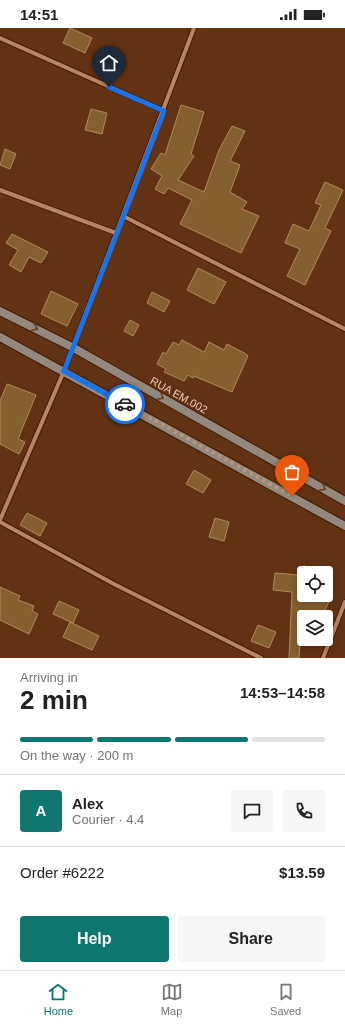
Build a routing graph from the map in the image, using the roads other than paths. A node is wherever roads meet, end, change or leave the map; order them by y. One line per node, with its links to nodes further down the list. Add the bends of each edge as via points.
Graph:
1 (194, 28): 3 (street)
2 (0, 38): 3 (street)
3 (164, 111): 5 (street)
4 (0, 190): 6 (street)
5 (123, 216): 6 (street); 8 (street)
6 (116, 233): 10 (street)
7 (0, 311): 10 (street, RUA EM.002, one-way to 10)
8 (345, 329)
9 (0, 337): 11 (street)
10 (72, 347): 11 (street); 12 (street, RUA EM.002, one-way to 12)
11 (64, 371): 13 (street); 14 (street)
12 (345, 501)
13 (0, 521): 16 (street, via 112,583)
14 (345, 526)
15 (345, 602): 17 (street)
16 (261, 658)
17 (323, 658)

